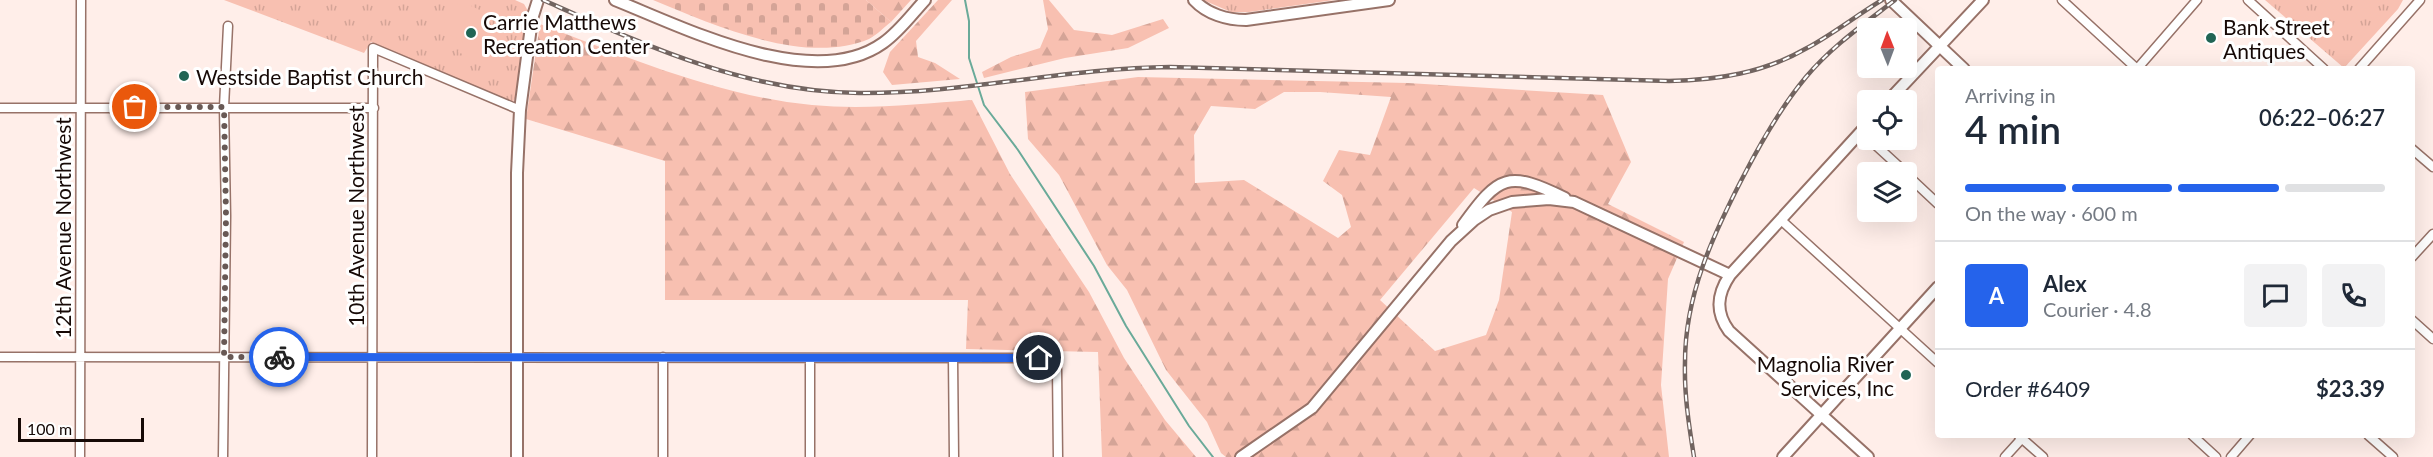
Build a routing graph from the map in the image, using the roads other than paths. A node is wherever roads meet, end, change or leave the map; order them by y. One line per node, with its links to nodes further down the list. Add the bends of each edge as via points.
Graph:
1 (81, 0): 22 (street, 12th Avenue Northwest)
2 (538, 0): 26 (street)
3 (615, 0): 4 (street, via 706,37 755,52 809,61 846,58 884,43)
4 (925, 0)
5 (1194, 0): 13 (street, via 1230,20)
6 (1389, 0): 13 (street)
7 (1891, 0): 15 (street)
8 (1983, 0): 15 (street)
9 (2062, 0): 17 (street)
10 (2198, 0): 18 (street)
11 (2248, 0): 19 (street)
12 (2420, 0): 20 (street)
13 (1367, 2)
14 (228, 26): 23 (street)
15 (1939, 46): 16 (street); 21 (street)
16 (1961, 66)
17 (2134, 66)
18 (2140, 66)
19 (2321, 66)
20 (2362, 66)
21 (1898, 90)
22 (81, 107): 23 (street); 24 (street); 45 (street, 12th Avenue Northwest)
23 (224, 107): 25 (street); 46 (street)
24 (0, 108)
25 (374, 108): 26 (street, 10th Avenue Northwest, via 373,48); 47 (street, 10th Avenue Northwest)
26 (520, 110): 49 (street)
27 (1857, 142): 35 (street)
28 (1883, 150): 30 (street)
29 (2415, 152): 31 (street)
30 (1895, 162)
31 (2433, 167)
32 (1917, 184): 33 (street)
33 (1935, 201)
34 (1574, 202): 37 (street, via 1512,202 1474,220); 37 (street, via 1533,184 1513,180 1494,186); 39 (street)
35 (1780, 220): 39 (street); 42 (street)
36 (2433, 234): 38 (street)
37 (1450, 241): 67 (street, via 1312,408)
38 (2415, 255)
39 (1730, 275): 53 (street, via 1719,301 1719,313 1729,331)
40 (1935, 290): 42 (street)
41 (2415, 323): 43 (street)
42 (1900, 328): 52 (street); 53 (street)
43 (2433, 339)
44 (0, 357): 45 (street)
45 (80, 357): 46 (street); 59 (street, 12th Avenue Northwest)
46 (224, 357): 47 (street); 60 (street)
47 (372, 357): 49 (street); 61 (street, 10th Avenue Northwest)
48 (663, 357): 49 (street); 50 (street); 63 (street)
49 (518, 358): 62 (street)
50 (810, 358): 51 (street); 64 (street)
51 (953, 358): 65 (street); 66 (street, via 1046,358 1056,364)
52 (1935, 360)
53 (1822, 415): 68 (street); 69 (street)
54 (2020, 438): 70 (street)
55 (2024, 438): 71 (street)
56 (2195, 438): 72 (street)
57 (2247, 438): 73 (street)
58 (2371, 438): 74 (street)
59 (80, 457)
60 (224, 457)
61 (372, 457)
62 (518, 457)
63 (663, 457)
64 (810, 457)
65 (954, 457)
66 (1058, 457)
67 (1241, 457)
68 (1783, 457)
69 (1868, 457)
70 (2005, 457)
71 (2043, 457)
72 (2217, 457)
73 (2231, 457)
74 (2393, 457)

